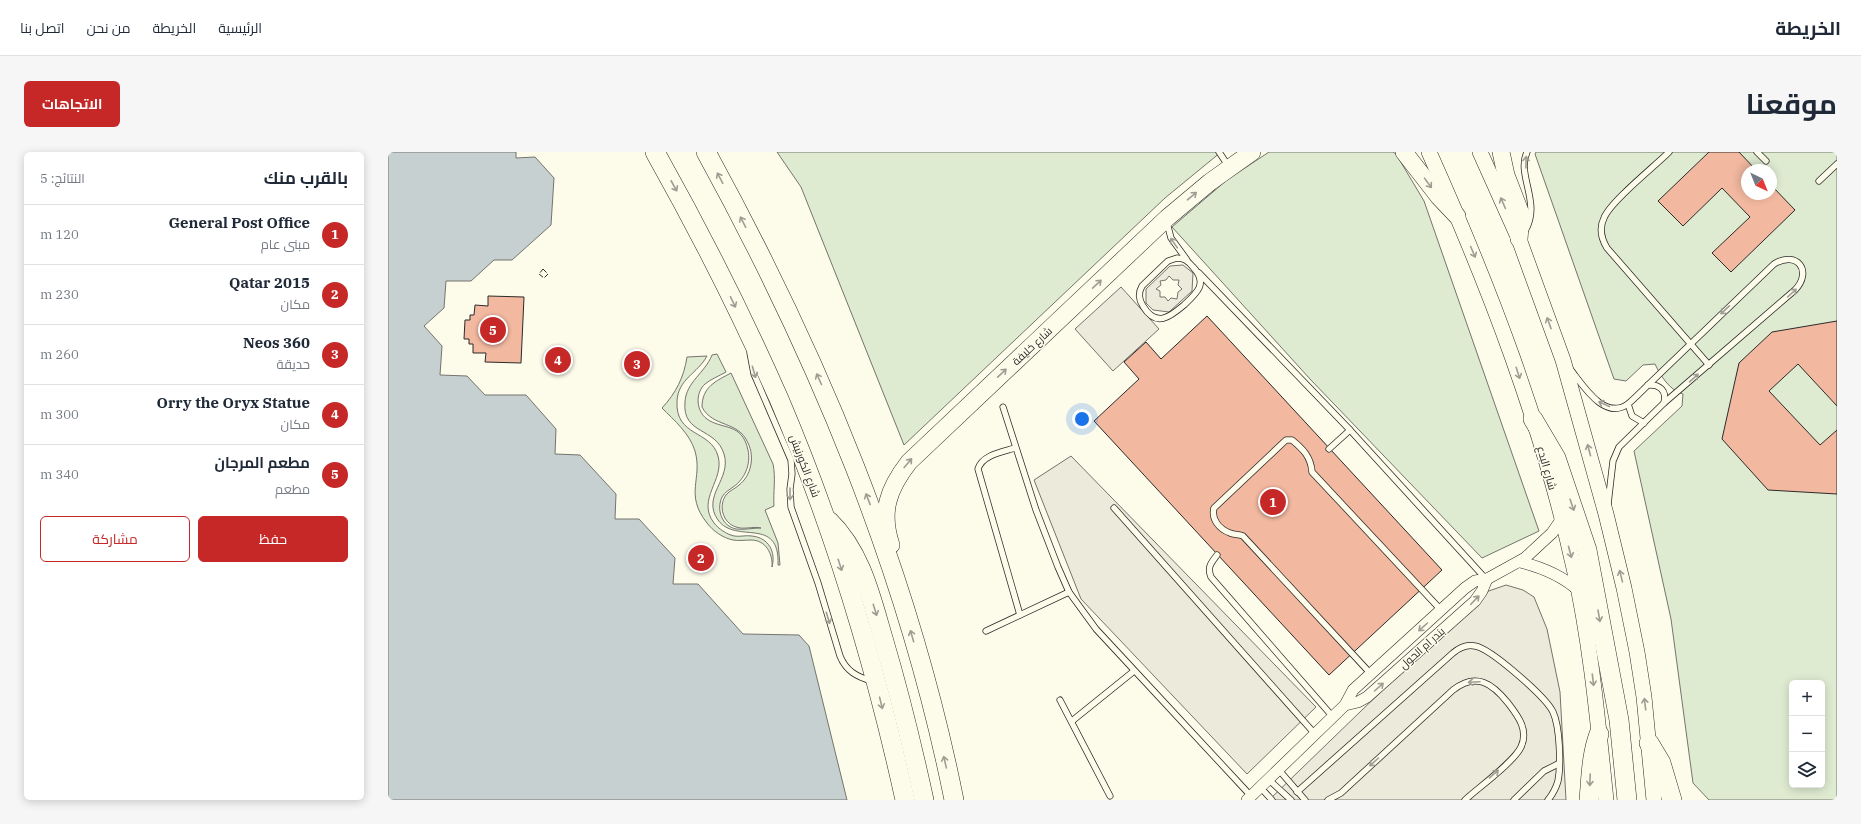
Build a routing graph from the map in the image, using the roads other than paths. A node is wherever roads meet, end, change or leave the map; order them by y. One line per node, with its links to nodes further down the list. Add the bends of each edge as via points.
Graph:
1 (655, 152): 21 (highway, شارع الكورنيش, one-way to 21)
2 (706, 152): 40 (highway, one-way to 2, via 851,454 824,391 757,250)
3 (1219, 152): 14 (lane)
4 (1252, 152): 14 (main road, شارع خليفة)
5 (1404, 152): 16 (main road, one-way to 16)
6 (1428, 152): 16 (main road, شارع البدع)
7 (1480, 152): 18 (main road, one-way to 7)
8 (1501, 152): 18 (main road, via 1520,214)
9 (1528, 152): 18 (lane, one-way to 9, via 1530,221 1532,210 1524,162)
10 (1669, 152): 22 (lane, via 1606,212 1601,234 1607,248)
11 (1757, 152): 12 (lane)
12 (1766, 161)
13 (1837, 164): 15 (lane)
14 (1229, 167): 17 (main road, شارع خليفة, one-way to 14)
15 (1819, 181)
16 (1457, 216): 29 (main road, شارع البدع, one-way to 29, via 1480,268)
17 (1167, 218): 19 (lane, one-way to 17, via 1170,238); 40 (main road, شارع خليفة, one-way to 17, via 896,559 886,530 886,510 891,489 902,471)
18 (1519, 239): 23 (main road, one-way to 18)
19 (1190, 263): 20 (lane); 20 (lane, via 1181,258 1173,259 1142,286 1139,295 1145,309 1159,319 1171,316 1197,293 1200,284)
20 (1199, 273): 31 (lane)
21 (749, 333): 36 (highway, شارع الكورنيش, via 779,399); 49 (lane, one-way to 49, via 754,374 791,460 790,499 793,514 818,583 840,656 845,666 853,673)
22 (1689, 344): 24 (lane); 24 (lane, one-way to 22, via 1802,283 1804,274 1800,265 1792,259 1783,259 1774,264); 25 (lane)
23 (1563, 360): 27 (lane, one-way to 23, via 1610,407 1598,402); 35 (main road, one-way to 23)
24 (1709, 365): 26 (lane, one-way to 24)
25 (1648, 385): 26 (lane, via 1660,387 1666,397); 27 (lane)
26 (1664, 403): 30 (lane)
27 (1628, 404): 30 (lane, via 1632,416)
28 (1003, 407): 32 (lane)
29 (1533, 419): 37 (main road, شارع البدع); 77 (highway, one-way to 77, via 1556,458 1587,550 1619,720)
30 (1644, 423): 35 (lane, via 1615,453)
31 (1350, 430): 33 (lane); 41 (lane)
32 (1015, 448): 43 (lane, via 1036,510); 45 (lane, via 986,458 978,469)
33 (1329, 448)
34 (1114, 508): 54 (lane)
35 (1606, 514): 56 (main road, one-way to 35, via 1637,652)
36 (824, 516): 49 (highway, شارع الكورنيش, one-way to 49); 66 (highway, one-way to 66, via 846,542 864,576 895,678)
37 (1561, 520): 39 (street, بندر ام الحول, via 1542,544); 42 (main road, شارع البدع, one-way to 42)
38 (1217, 555): 52 (lane, via 1208,571 1211,577)
39 (1520, 562): 41 (street, بندر ام الحول); 42 (street, via 1543,569)
40 (896, 579): 67 (highway, one-way to 40, via 933,712)
41 (1487, 579): 44 (street, بندر ام الحول, via 1470,584); 51 (street, بندر ام الحول, one-way to 41, via 1367,697 1475,600)
42 (1578, 590): 55 (main road, شارع البدع, one-way to 55)
43 (1069, 592): 45 (lane); 47 (lane, via 1096,630)
44 (1441, 610): 48 (street, بندر ام الحول, one-way to 48); 48 (lane, via 1312,472 1308,456 1300,446 1292,440 1286,440 1214,508 1212,514 1222,529 1243,536)
45 (1020, 615): 46 (lane)
46 (986, 631)
47 (1134, 671): 53 (lane); 63 (lane)
48 (1371, 674): 51 (street, بندر ام الحول, via 1354,690)
49 (876, 682): 65 (highway, شارع الكورنيش, one-way to 65)
50 (1060, 700): 53 (lane)
51 (1345, 706): 52 (street, بندر ام الحول)
52 (1333, 717): 54 (street, بندر ام الحول)
53 (1072, 721): 62 (lane)
54 (1315, 734): 58 (street, بندر ام الحول)
55 (1599, 734): 75 (highway, one-way to 75, via 1594,748); 76 (main road, شارع البدع)
56 (1649, 743): 78 (main road); 79 (highway, via 1661,763)
57 (1558, 764): 61 (lane, via 1558,725 1549,704 1538,692 1485,650 1470,645 1452,653); 73 (lane, via 1544,771); 74 (lane, via 1558,780)
58 (1278, 769): 59 (street, بندر ام الحول); 61 (lane)
59 (1268, 779): 60 (street, بندر ام الحول); 69 (lane)
60 (1260, 787): 63 (street, بندر ام الحول); 68 (lane)
61 (1297, 792): 70 (lane)
62 (1110, 796)
63 (1249, 798)
64 (1335, 798): 71 (lane); 72 (lane, one-way to 64, via 1514,756 1521,747 1524,736 1520,719 1498,691 1488,684 1477,681 1464,683 1453,690)
65 (905, 800)
66 (924, 800)
67 (954, 800)
68 (1272, 800)
69 (1291, 800)
70 (1305, 800)
71 (1328, 800)
72 (1465, 800)
73 (1514, 800)
74 (1548, 800)
75 (1588, 800)
76 (1606, 800)
77 (1627, 800)
78 (1654, 800)
79 (1672, 800)

